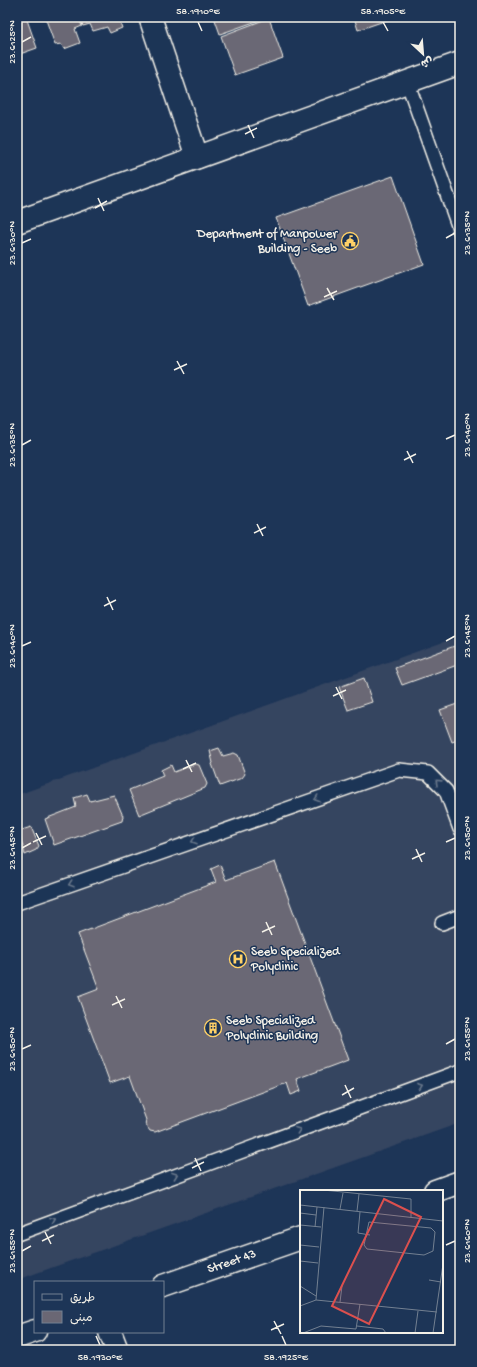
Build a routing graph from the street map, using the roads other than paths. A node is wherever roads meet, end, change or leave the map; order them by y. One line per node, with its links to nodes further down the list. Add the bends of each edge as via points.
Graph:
1 (150, 17): 4 (street)
2 (460, 62): 3 (street)
3 (408, 81): 4 (street); 6 (lane)
4 (197, 157): 5 (street)
5 (17, 222)
6 (460, 231)
7 (460, 830): 8 (lane, one-way to 8, via 446,790 428,772 399,770)
8 (17, 903)
9 (460, 916): 10 (lane)
10 (442, 923)
11 (460, 1071): 14 (lane, one-way to 11)
12 (460, 1182): 13 (street)
13 (438, 1190)
14 (17, 1234)
15 (300, 1238): 16 (street, Street 43)
16 (164, 1286)
17 (34, 1331): 19 (street)
18 (110, 1333): 20 (street)
19 (17, 1337)
20 (117, 1350)

